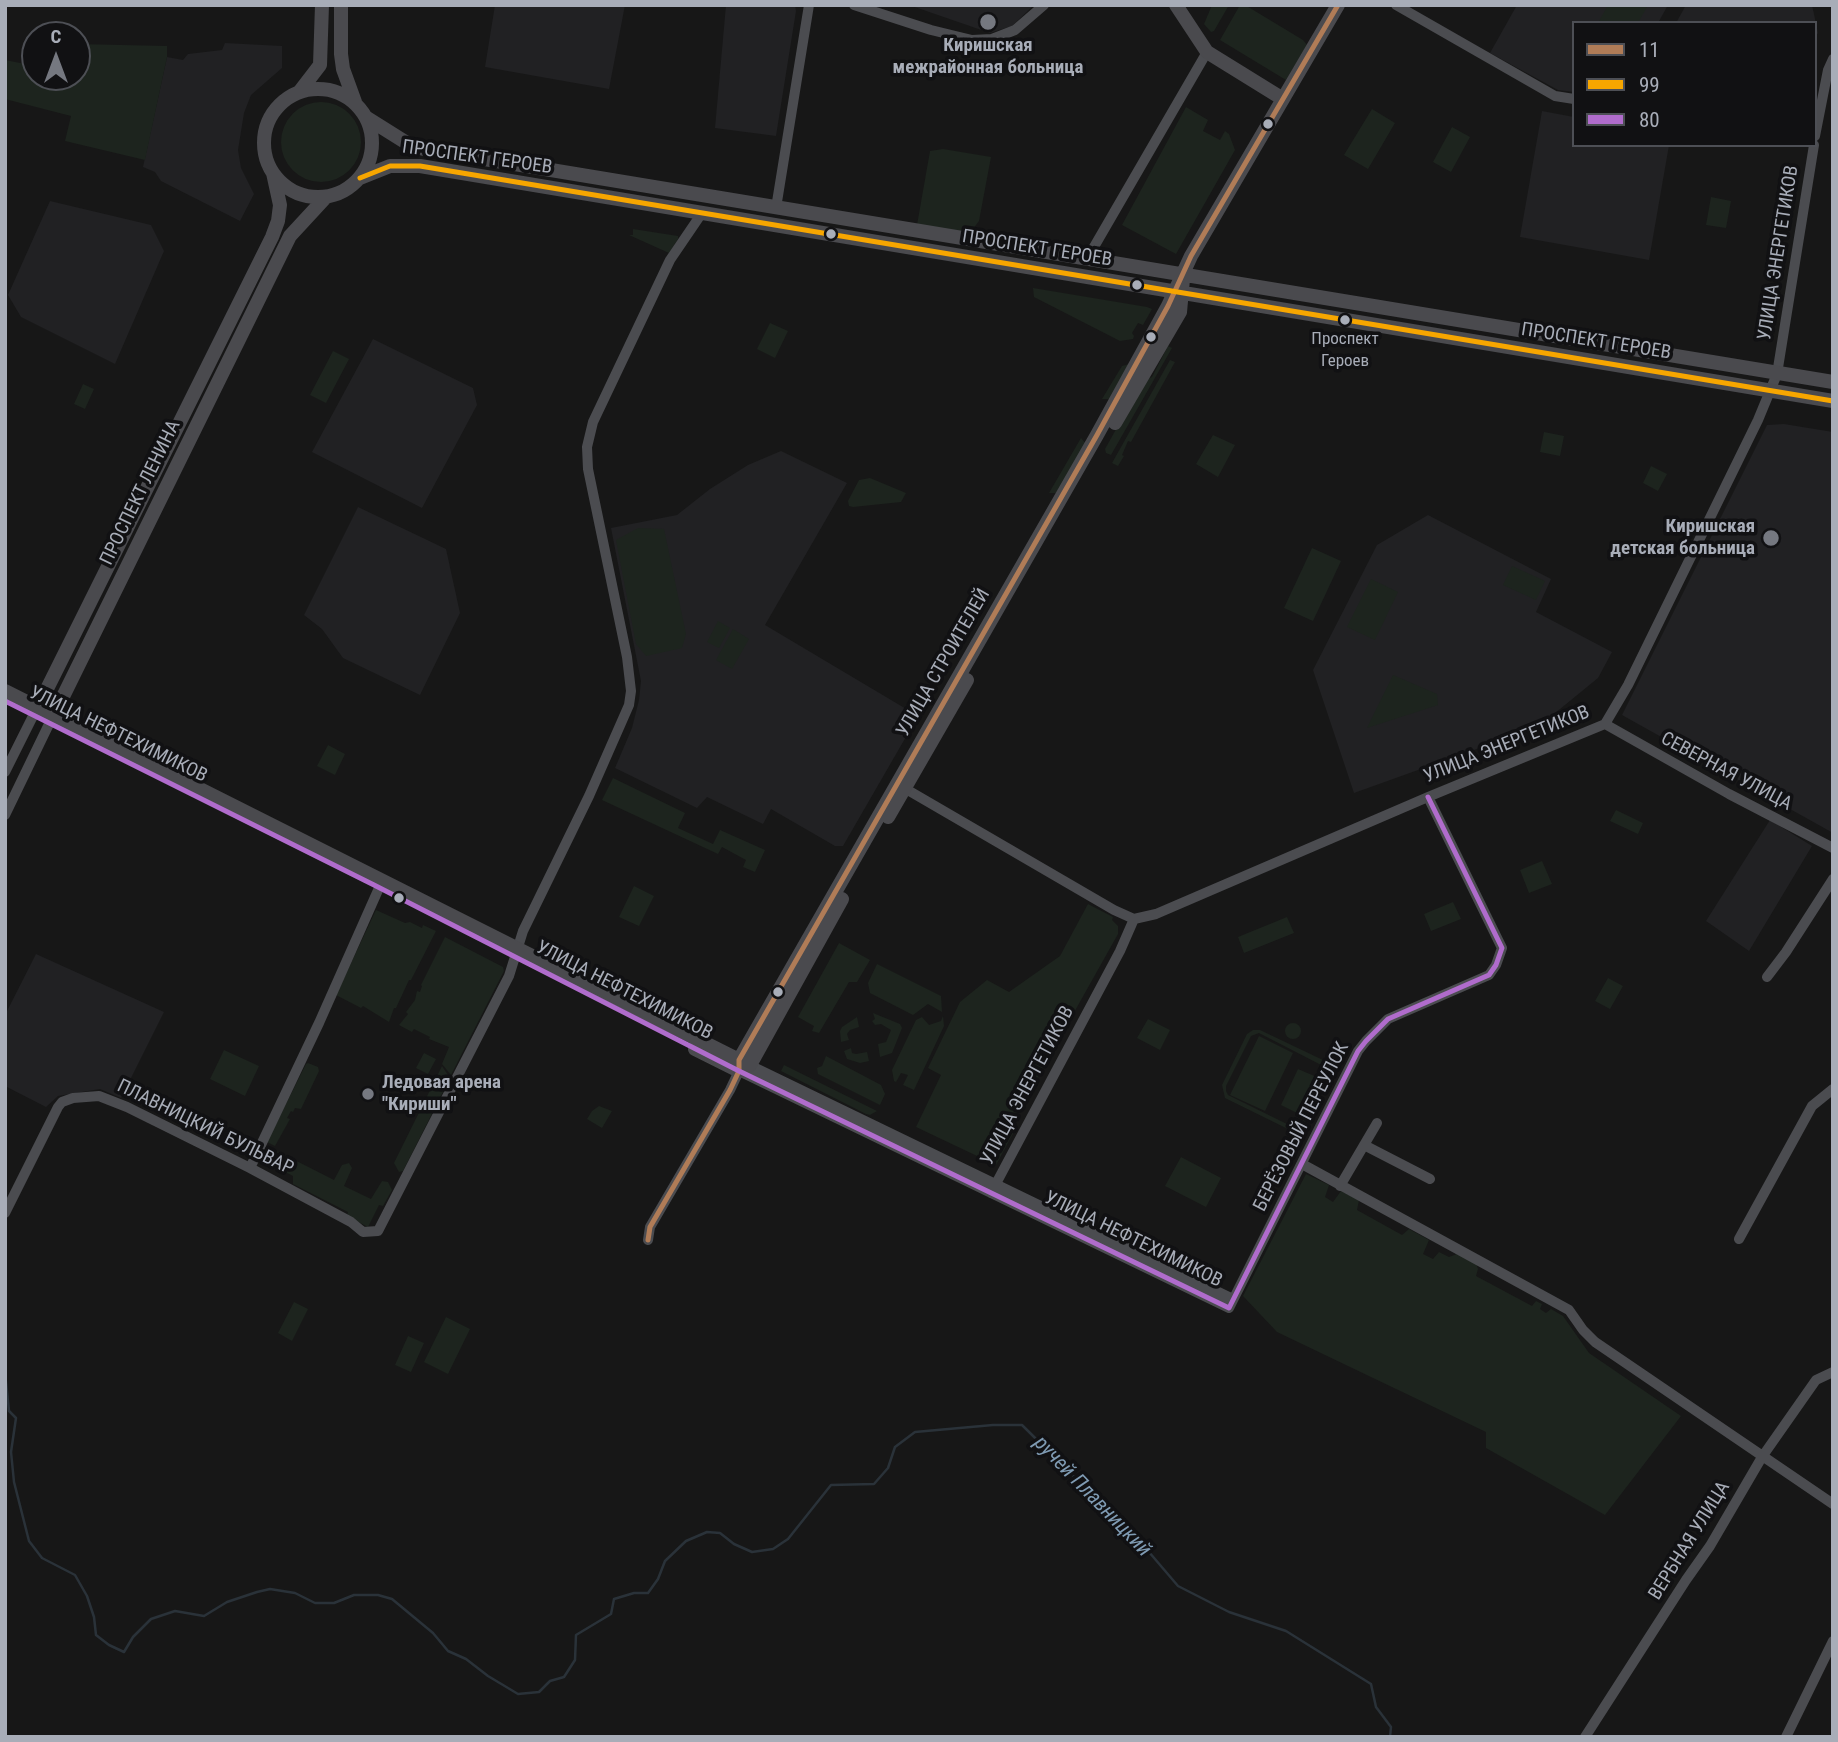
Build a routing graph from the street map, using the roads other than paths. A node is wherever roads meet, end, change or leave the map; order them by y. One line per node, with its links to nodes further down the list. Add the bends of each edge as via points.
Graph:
1 (322, 5): 11 (street, via 320,65)
2 (341, 5): 14 (street, via 342,61)
3 (810, 5): 21 (street)
4 (854, 5): 5 (street, via 972,40 992,39 1014,30)
5 (1044, 5)
6 (1176, 5): 9 (street)
7 (1339, 5): 12 (street, УЛИЦА СТРОИТЕЛЕЙ)
8 (1395, 5): 13 (street, via 1555,96)
9 (1208, 52): 12 (street); 23 (street)
10 (1833, 59): 16 (street)
11 (300, 91): 14 (street, via 319,88); 18 (street, via 274,110 267,122 264,151)
12 (1283, 99): 24 (street, УЛИЦА СТРОИТЕЛЕЙ)
13 (1572, 99)
14 (355, 102): 15 (street)
15 (367, 118): 19 (street, via 373,138 371,160); 21 (street, ПРОСПЕКТ ГЕРОЕВ, via 416,147)
16 (1817, 126)
17 (1814, 147): 26 (street, УЛИЦА ЭНЕРГЕТИКОВ)
18 (272, 173): 20 (street, via 287,188 306,197); 32 (street, ПРОСПЕКТ ЛЕНИНА, via 280,205 272,237)
19 (360, 178): 20 (street); 22 (street, ПРОСПЕКТ ГЕРОЕВ, via 390,166 420,166)
20 (326, 197): 33 (street, ПРОСПЕКТ ЛЕНИНА, via 290,236)
21 (776, 208): 23 (street, ПРОСПЕКТ ГЕРОЕВ)
22 (702, 213): 25 (street, ПРОСПЕКТ ГЕРОЕВ); 43 (street, via 670,260 590,432 588,469 631,691 629,705)
23 (1087, 259): 24 (street, ПРОСПЕКТ ГЕРОЕВ)
24 (1184, 274): 25 (street, УЛИЦА СТРОИТЕЛЕЙ); 26 (street, ПРОСПЕКТ ГЕРОЕВ)
25 (1178, 292): 28 (street, ПРОСПЕКТ ГЕРОЕВ); 36 (street, УЛИЦА СТРОИТЕЛЕЙ, via 1180,312)
26 (1777, 374): 27 (street, ПРОСПЕКТ ГЕРОЕВ); 28 (street, УЛИЦА ЭНЕРГЕТИКОВ)
27 (1833, 382)
28 (1770, 391): 29 (street, ПРОСПЕКТ ГЕРОЕВ); 34 (street, УЛИЦА ЭНЕРГЕТИКОВ)
29 (1833, 401)
30 (5, 691): 32 (street)
31 (5, 701): 32 (street, УЛИЦА НЕФТЕХИМИКОВ)
32 (36, 711): 33 (street); 35 (street, ПРОСПЕКТ ЛЕНИНА)
33 (52, 718): 38 (street, ПРОСПЕКТ ЛЕНИНА); 41 (street, УЛИЦА НЕФТЕХИМИКОВ); 43 (street)
34 (1605, 724): 37 (street, УЛИЦА ЭНЕРГЕТИКОВ); 39 (street, СЕВЕРНАЯ УЛИЦА)
35 (5, 772)
36 (901, 786): 42 (street); 45 (street, УЛИЦА СТРОИТЕЛЕЙ)
37 (1428, 797): 42 (street, УЛИЦА ЭНЕРГЕТИКОВ, via 1156,914); 49 (street, БЕРЁЗОВЫЙ ПЕРЕУЛОК, via 1502,948 1489,975 1388,1019 1367,1041)
38 (5, 815)
39 (1833, 848)
40 (1833, 879): 44 (street)
41 (379, 887): 43 (street, УЛИЦА НЕФТЕХИМИКОВ); 50 (street)
42 (1134, 919): 53 (street, УЛИЦА ЭНЕРГЕТИКОВ)
43 (516, 953): 45 (street, УЛИЦА НЕФТЕХИМИКОВ); 50 (street, ПЛАВНИЦКИЙ БУЛЬВАР, via 509,976 378,1231 363,1232)
44 (1767, 977)
45 (743, 1065): 53 (street, УЛИЦА НЕФТЕХИМИКОВ); 56 (street, УЛИЦА СТРОИТЕЛЕЙ, via 650,1227)
46 (1833, 1089): 55 (street, via 1812,1106)
47 (1377, 1123): 48 (street)
48 (1364, 1145): 51 (street); 52 (street)
49 (1302, 1164): 52 (street); 57 (street, БЕРЁЗОВЫЙ ПЕРЕУЛОК)
50 (250, 1168): 54 (street, ПЛАВНИЦКИЙ БУЛЬВАР, via 127,1107 99,1096 73,1098 58,1107)
51 (1430, 1180)
52 (1340, 1186): 59 (street, via 1569,1310 1595,1342)
53 (993, 1188): 57 (street, УЛИЦА НЕФТЕХИМИКОВ)
54 (5, 1213)
55 (1739, 1239)
56 (648, 1240)
57 (1231, 1304)
58 (1833, 1372): 59 (street, ВЕРБНАЯ УЛИЦА, via 1816,1380)
59 (1762, 1457): 60 (street); 62 (street, ВЕРБНАЯ УЛИЦА, via 1710,1546)
60 (1833, 1504)
61 (1833, 1641): 63 (street)
62 (1585, 1737)
63 (1786, 1737)

